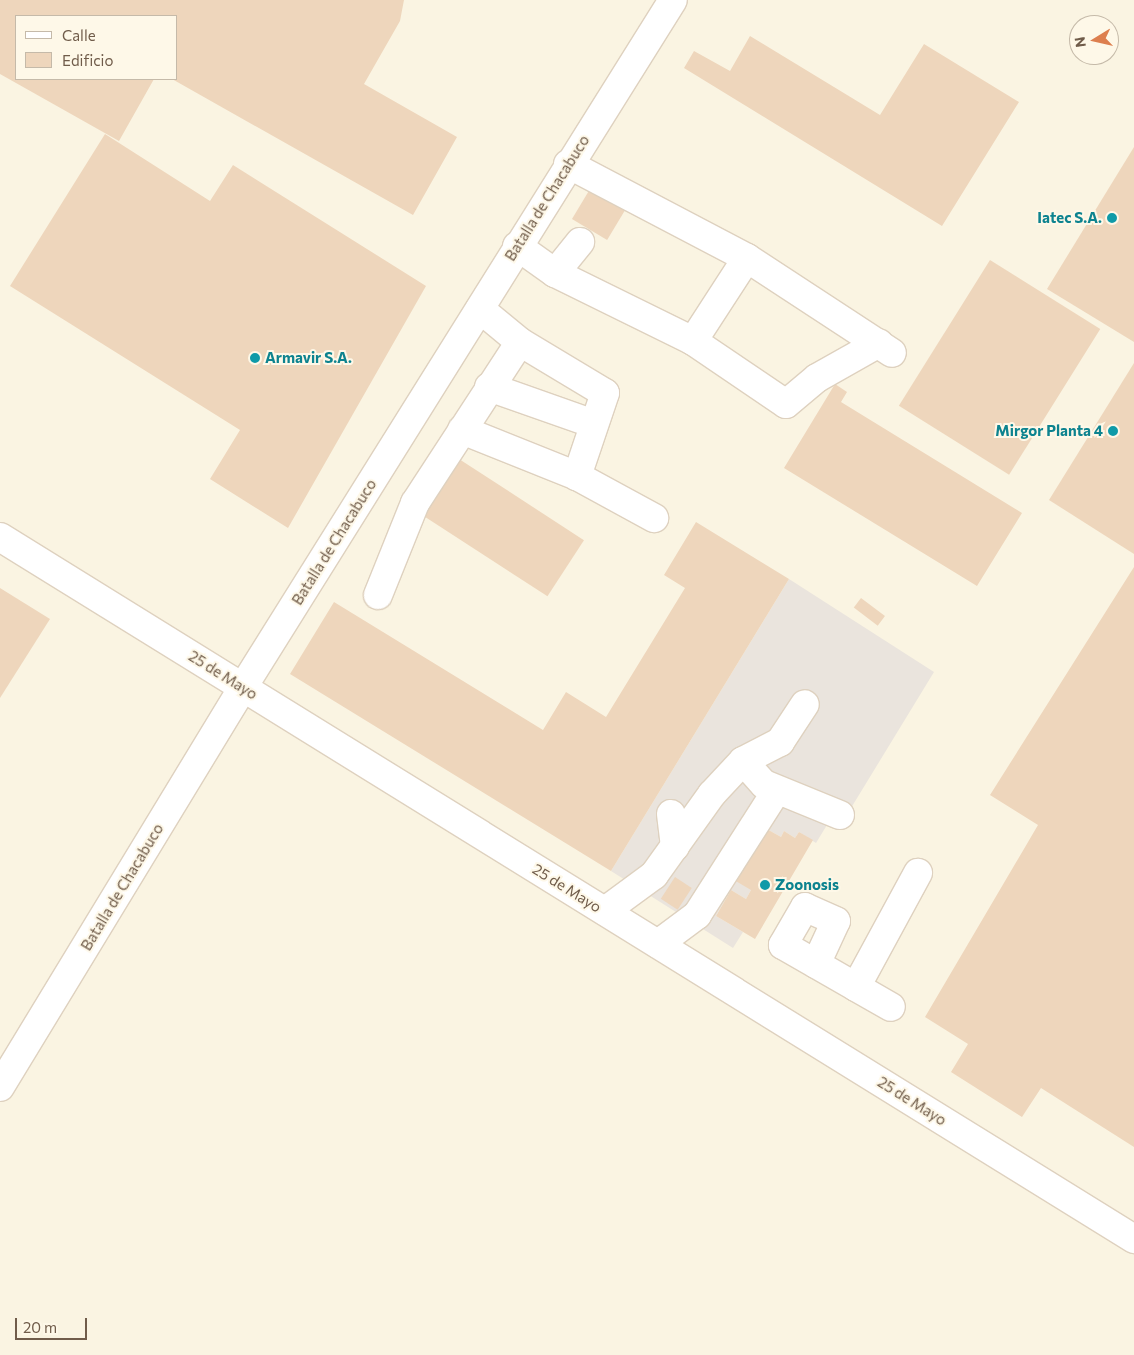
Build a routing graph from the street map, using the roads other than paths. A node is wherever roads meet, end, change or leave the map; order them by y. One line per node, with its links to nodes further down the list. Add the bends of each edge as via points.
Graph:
1 (673, 0): 2 (street, Batalla de Chacabuco)
2 (568, 164): 4 (street, Batalla de Chacabuco); 5 (street)
3 (580, 242): 6 (street)
4 (517, 246): 6 (street); 7 (street, Batalla de Chacabuco)
5 (747, 258): 8 (street); 8 (street, via 887,349 817,378 786,404)
6 (555, 273): 8 (street)
7 (480, 309): 9 (street); 17 (street, Batalla de Chacabuco)
8 (693, 341)
9 (520, 342): 10 (street); 11 (street, via 605,393)
10 (488, 387): 11 (street); 12 (street)
11 (594, 424): 13 (street)
12 (462, 430): 13 (street); 16 (street, via 415,503)
13 (576, 476): 14 (street)
14 (654, 518)
15 (0, 537): 17 (street, 25 de Mayo)
16 (378, 595)
17 (243, 687): 25 (street, 25 de Mayo); 30 (street, Batalla de Chacabuco)
18 (805, 704): 19 (street, via 780,742)
19 (743, 761): 20 (street, via 764,784); 23 (street, via 712,794)
20 (777, 790): 22 (street); 26 (street, via 697,915)
21 (671, 814): 23 (street)
22 (840, 815)
23 (674, 847): 25 (street, via 654,875)
24 (918, 873): 28 (street)
25 (605, 911): 26 (street, 25 de Mayo)
26 (658, 944): 31 (street, 25 de Mayo)
27 (816, 964): 28 (street)
28 (856, 987): 29 (street)
29 (891, 1007)
30 (0, 1088)
31 (1134, 1239)

